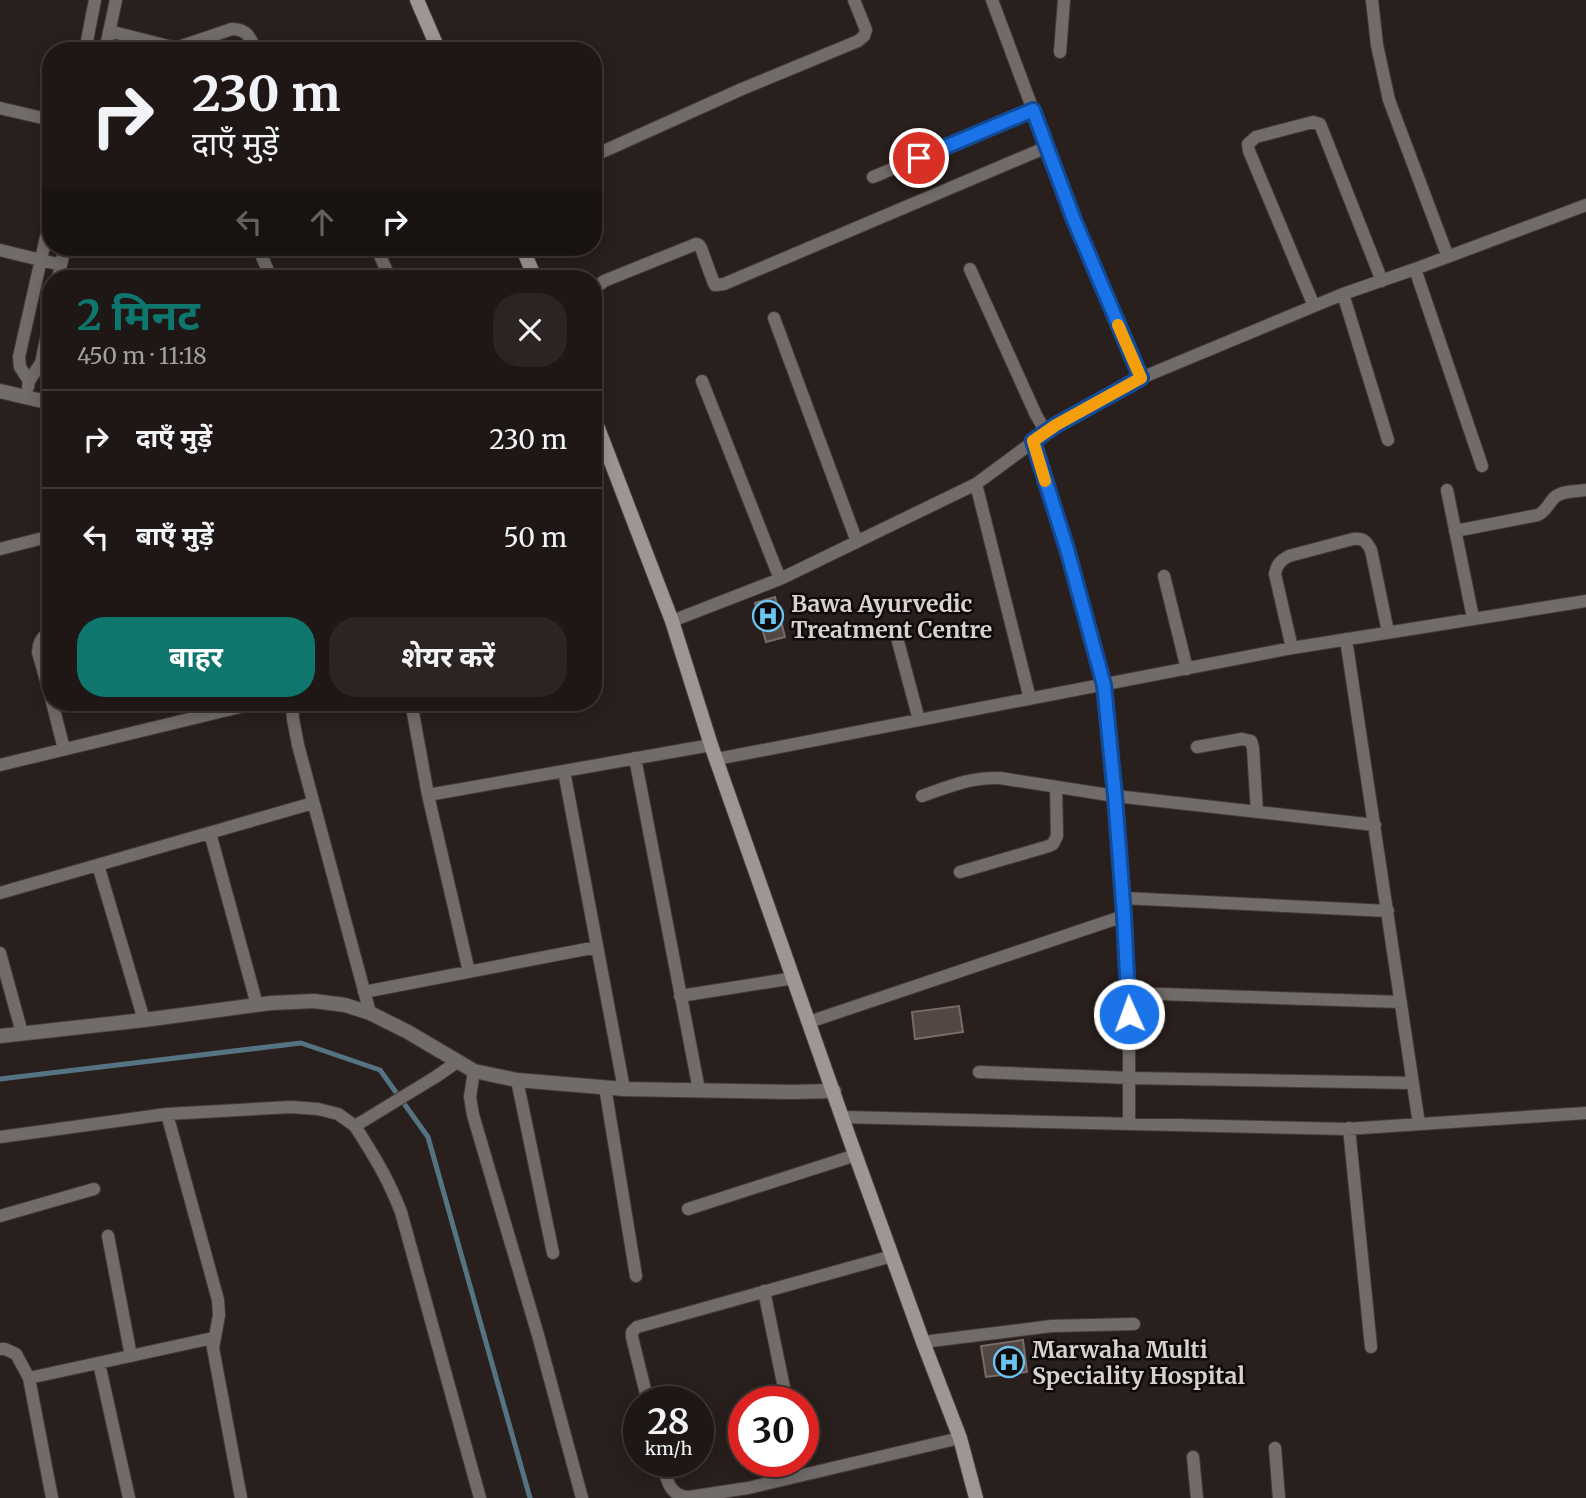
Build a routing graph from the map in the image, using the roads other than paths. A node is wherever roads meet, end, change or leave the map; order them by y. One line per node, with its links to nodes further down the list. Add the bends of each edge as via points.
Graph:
1 (95, 0): 9 (street)
2 (116, 0): 8 (street)
3 (417, 0): 14 (main road)
4 (854, 0): 20 (street, via 866,30 858,41)
5 (992, 0): 17 (street)
6 (1063, 0): 15 (street)
7 (1372, 0): 25 (street, via 1389,100)
8 (109, 31): 10 (street); 11 (street)
9 (87, 42)
10 (107, 42)
11 (151, 42)
12 (196, 42): 13 (street, via 239,29)
13 (252, 42)
14 (435, 42)
15 (1060, 52)
16 (0, 108): 18 (street)
17 (1033, 110): 19 (street); 21 (street)
18 (42, 118)
19 (1047, 147): 31 (street, via 724,284 715,285 696,244); 36 (street)
20 (602, 152)
21 (873, 177)
22 (1586, 205): 25 (street)
23 (0, 250): 26 (street)
24 (42, 256): 26 (street)
25 (1448, 257): 29 (street)
26 (41, 260): 28 (street); 37 (street, via 19,357)
27 (971, 269): 42 (street)
28 (57, 270)
29 (1415, 270): 30 (street); 46 (street)
30 (1382, 281): 32 (street); 33 (street, via 1320,124 1256,137 1248,144 1249,151)
31 (602, 283)
32 (1343, 295): 33 (street); 44 (street)
33 (1314, 306): 36 (street)
34 (774, 318): 52 (street)
35 (42, 358): 37 (street)
36 (1141, 378): 42 (street)
37 (29, 381): 40 (street)
38 (702, 381): 55 (street)
39 (0, 391): 40 (street)
40 (25, 397): 41 (street)
41 (42, 400)
42 (1046, 432): 45 (street)
43 (602, 439): 58 (main road)
44 (1388, 440)
45 (1033, 441): 47 (street); 66 (street)
46 (1482, 466)
47 (976, 484): 52 (street); 67 (street)
48 (1447, 490): 50 (street)
49 (1586, 490): 50 (street, via 1557,495 1538,516)
50 (1455, 531): 57 (street)
51 (42, 538): 53 (street)
52 (857, 542): 55 (street)
53 (0, 549)
54 (1164, 576): 65 (street)
55 (780, 579): 58 (street)
56 (1586, 601): 57 (street)
57 (1473, 618): 59 (street)
58 (672, 621): 73 (main road)
59 (1388, 632): 62 (street); 63 (street, via 1371,550 1367,541 1353,539 1289,556 1277,566)
60 (896, 634): 72 (street)
61 (42, 638): 64 (street, via 38,652)
62 (1346, 639): 63 (street); 86 (street)
63 (1293, 648): 65 (street)
64 (42, 667)
65 (1187, 669): 66 (street)
66 (1104, 685): 67 (street); 83 (street)
67 (1030, 699): 72 (street)
68 (54, 711): 75 (street)
69 (222, 711): 75 (street)
70 (293, 711): 84 (street)
71 (413, 711): 81 (street)
72 (919, 720): 77 (street)
73 (711, 744): 76 (street); 77 (main road)
74 (1197, 747): 85 (street, via 1242,738 1251,741)
75 (64, 749): 78 (street)
76 (635, 758): 79 (street); 100 (street)
77 (717, 759): 97 (main road)
78 (0, 765)
79 (564, 771): 81 (street); 94 (street)
80 (1056, 787): 82 (street, via 982,778); 83 (street); 89 (street, via 1057,836 1053,844)
81 (428, 795): 96 (street)
82 (922, 796)
83 (1115, 796): 85 (street); 91 (street)
84 (313, 803): 87 (street); 98 (street)
85 (1257, 812): 86 (street)
86 (1375, 825): 92 (street)
87 (210, 833): 88 (street); 102 (street)
88 (98, 865): 90 (street); 104 (street)
89 (960, 872)
90 (0, 893)
91 (1123, 898): 92 (street); 93 (street)
92 (1388, 911): 101 (street)
93 (1124, 916): 99 (street); 105 (street)
94 (597, 947): 96 (street); 115 (street)
95 (0, 953): 106 (street)
96 (469, 972): 98 (street)
97 (794, 978): 100 (street); 105 (main road)
98 (365, 992): 103 (street)
99 (1129, 993): 101 (street); 111 (street)
100 (680, 996): 116 (street)
101 (1401, 1002): 113 (street)
102 (257, 1005): 103 (street, via 314,1001); 104 (street)
103 (370, 1013): 108 (street)
104 (145, 1020): 106 (street)
105 (809, 1022): 117 (main road)
106 (22, 1034): 107 (street)
107 (0, 1036)
108 (457, 1062): 109 (street); 123 (street)
109 (474, 1071): 112 (street); 154 (street, via 472,1115)
110 (979, 1072): 111 (street)
111 (1130, 1078): 113 (street); 121 (street)
112 (517, 1080): 114 (street); 131 (street)
113 (1413, 1083): 122 (street)
114 (605, 1087): 115 (street); 133 (street)
115 (624, 1089): 116 (street)
116 (699, 1090): 117 (street)
117 (834, 1091): 120 (main road)
118 (1586, 1113): 122 (street)
119 (167, 1114): 123 (street, via 290,1107 338,1114); 125 (street); 136 (street, via 218,1300)
120 (842, 1117): 121 (street); 126 (main road)
121 (1129, 1124): 124 (street)
122 (1419, 1124): 124 (street)
123 (355, 1126): 153 (street, via 380,1165 401,1212)
124 (1349, 1128): 138 (street)
125 (0, 1137)
126 (856, 1155): 128 (street); 132 (main road)
127 (94, 1189): 129 (street)
128 (688, 1209)
129 (0, 1216)
130 (108, 1236): 140 (street)
131 (553, 1253)
132 (892, 1256): 134 (street); 137 (main road)
133 (636, 1276)
134 (764, 1292): 143 (street, via 634,1329); 144 (street)
135 (1133, 1324): 137 (street, via 1052,1326)
136 (214, 1338): 140 (street); 152 (street)
137 (923, 1342): 145 (main road)
138 (1371, 1347)
139 (0, 1349): 142 (street, via 16,1354)
140 (131, 1356): 141 (street)
141 (99, 1363): 142 (street); 151 (street)
142 (29, 1378): 150 (street)
143 (644, 1386)
144 (784, 1386)
145 (960, 1438): 149 (street); 155 (main road)
146 (1275, 1448): 157 (street)
147 (1193, 1457): 156 (street)
148 (666, 1477): 149 (street, via 681,1497)
149 (749, 1493)
150 (52, 1498)
151 (130, 1498)
152 (241, 1498)
153 (480, 1498)
154 (582, 1498)
155 (976, 1498)
156 (1197, 1498)
157 (1279, 1498)

